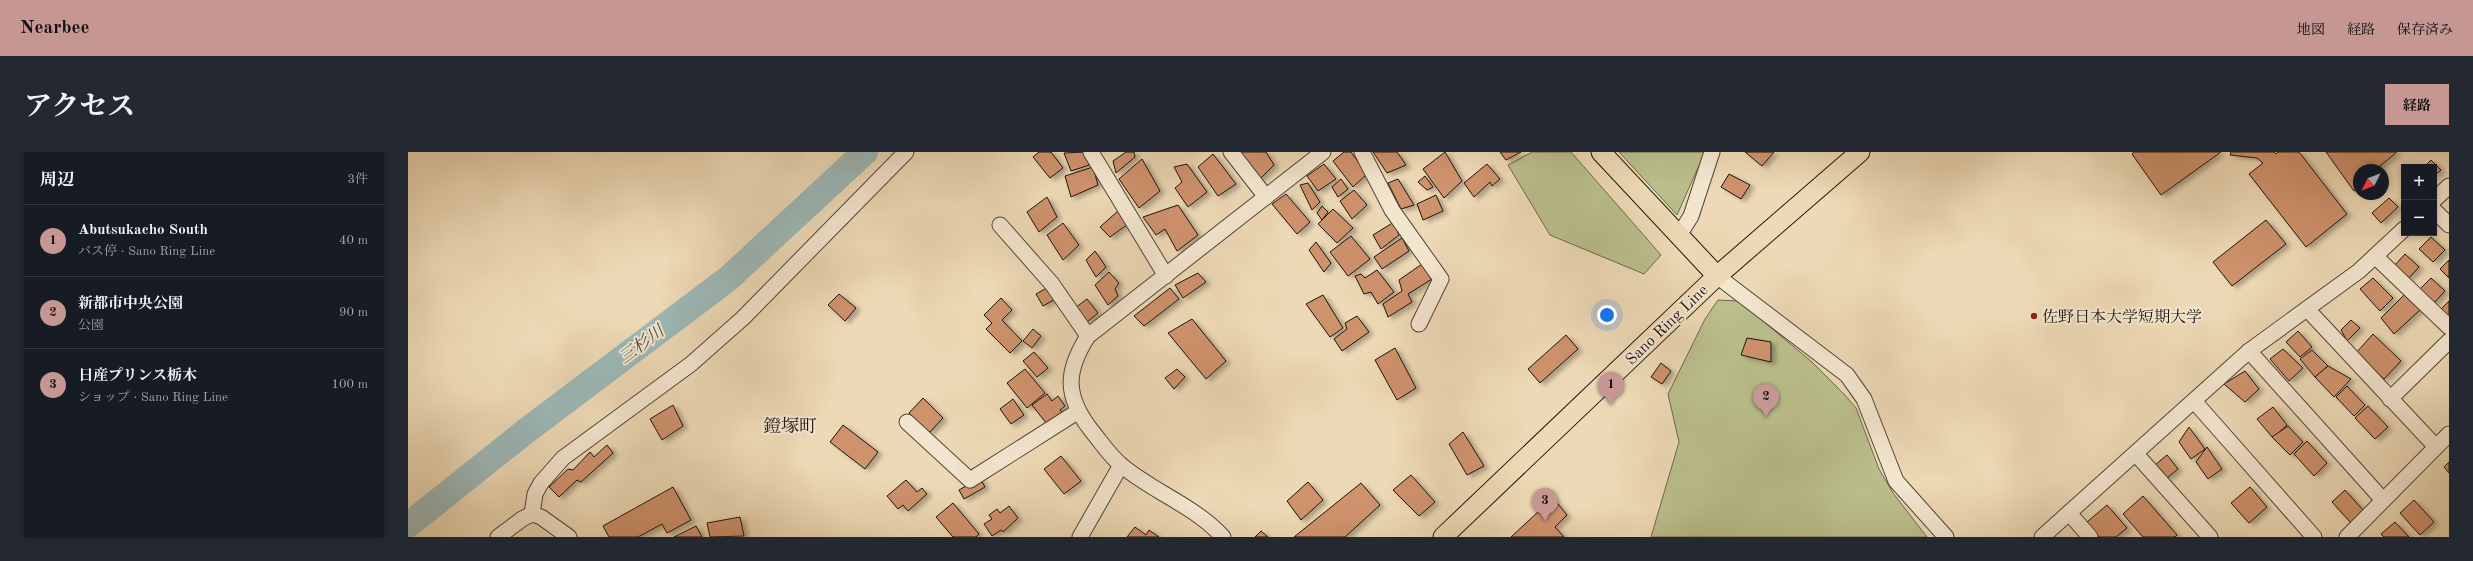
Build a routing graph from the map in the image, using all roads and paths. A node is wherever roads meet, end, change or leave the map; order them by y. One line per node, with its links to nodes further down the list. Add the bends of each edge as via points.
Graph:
1 (906, 152): 36 (street, via 737,323 691,364 564,458 541,482 535,494)
2 (1091, 152): 18 (street)
3 (1231, 152): 10 (street)
4 (1323, 152): 10 (street)
5 (1362, 152): 21 (street, via 1392,210 1441,279)
6 (1601, 152): 16 (main road)
7 (1712, 152): 16 (street, via 1691,216)
8 (1860, 152): 19 (main road, Sano Ring Line)
9 (2449, 186): 11 (street)
10 (1266, 197): 18 (street)
11 (2437, 197)
12 (2437, 213): 14 (street)
13 (1000, 225): 23 (street, via 1052,284)
14 (2449, 225)
15 (2401, 231): 17 (street)
16 (1678, 237): 19 (main road)
17 (2375, 256): 20 (street); 22 (street)
18 (1166, 276): 23 (street)
19 (1717, 276): 41 (main road, Sano Ring Line); 42 (street, via 1847,375 1864,399 1896,481)
20 (2307, 309): 25 (street); 26 (street)
21 (1419, 324)
22 (2449, 327)
23 (1088, 336): 28 (street, via 1072,366 1070,387)
24 (2449, 340): 26 (street)
25 (2249, 351): 27 (street); 34 (street)
26 (2390, 399): 31 (street)
27 (2194, 401): 32 (street); 46 (street)
28 (1077, 412): 29 (street, via 970,480); 33 (street)
29 (907, 422)
30 (2449, 434): 31 (street)
31 (2436, 447): 34 (street)
32 (2136, 454): 35 (street); 45 (street)
33 (1121, 465): 39 (street); 40 (street, via 1177,502)
34 (2383, 500): 47 (street)
35 (2069, 513): 43 (street); 44 (street)
36 (532, 514): 37 (street); 38 (street, via 541,517)
37 (498, 537)
38 (569, 537)
39 (1080, 537)
40 (1223, 537)
41 (1444, 537)
42 (1946, 537)
43 (2042, 537)
44 (2090, 537)
45 (2210, 537)
46 (2314, 537)
47 (2347, 537)

